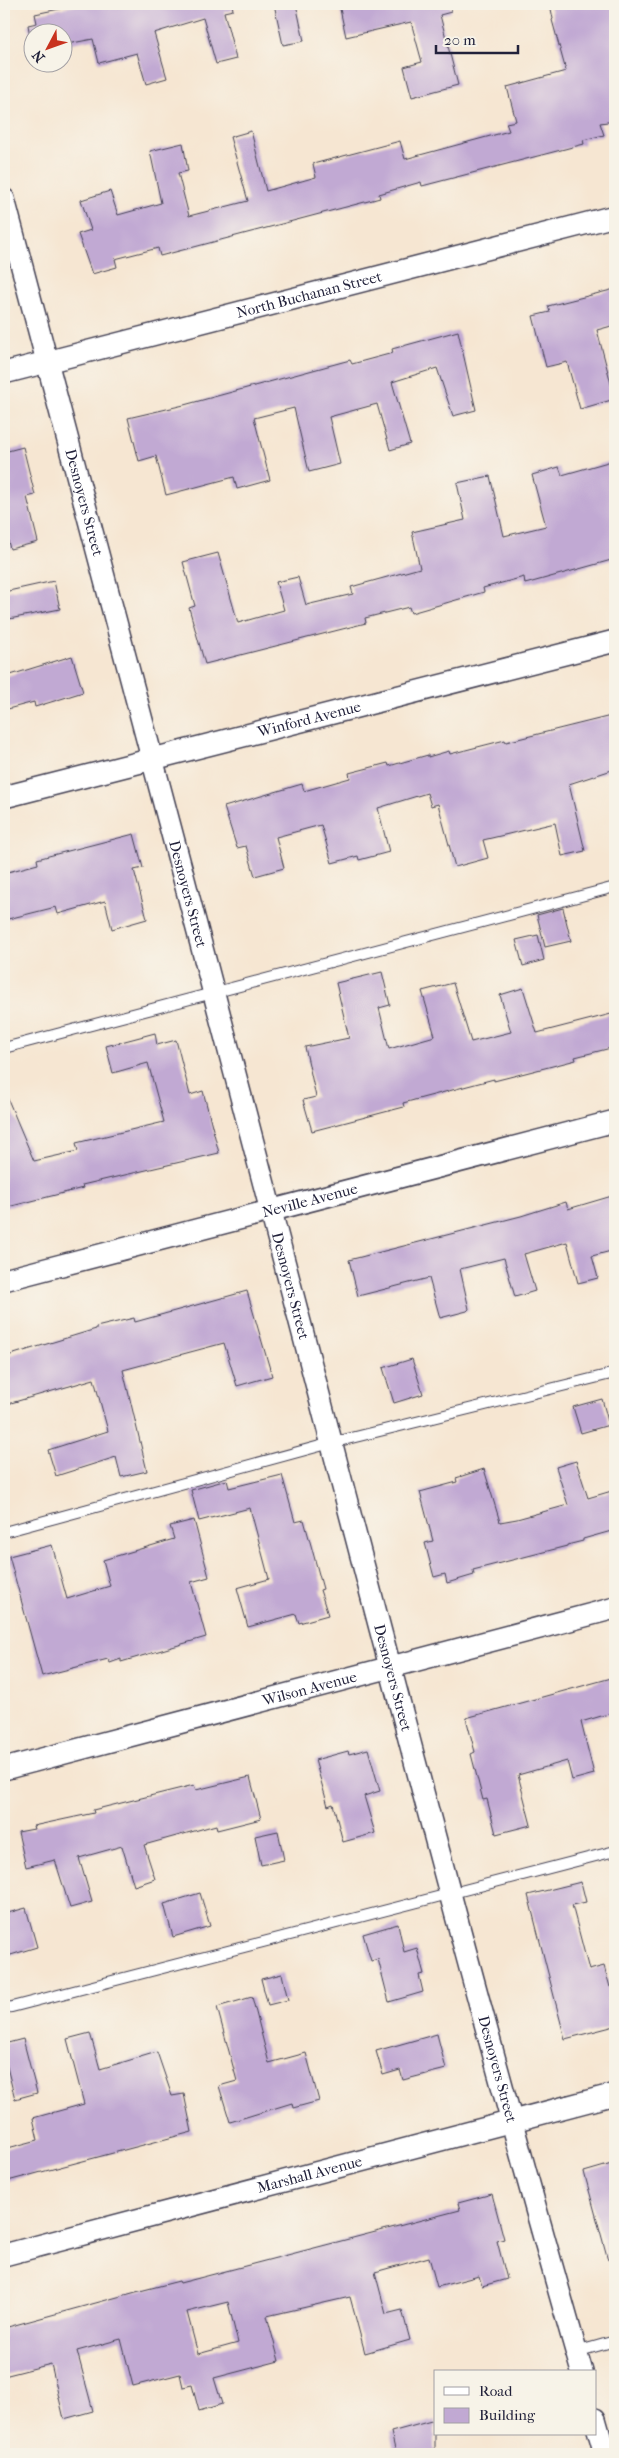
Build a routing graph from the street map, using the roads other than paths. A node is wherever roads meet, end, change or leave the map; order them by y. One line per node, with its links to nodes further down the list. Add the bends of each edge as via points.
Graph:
1 (4, 198): 3 (street, Desnoyers Street)
2 (615, 216): 3 (street, North Buchanan Street)
3 (47, 361): 4 (street, North Buchanan Street); 6 (street, Desnoyers Street)
4 (4, 373)
5 (615, 641): 6 (street, Winford Avenue)
6 (152, 759): 7 (street, Winford Avenue); 9 (street, Desnoyers Street)
7 (4, 797)
8 (615, 888): 9 (lane)
9 (214, 992): 10 (lane); 12 (street, Desnoyers Street)
10 (4, 1048)
11 (615, 1121): 12 (street, Neville Avenue)
12 (271, 1210): 13 (street, Neville Avenue); 15 (street, Desnoyers Street)
13 (4, 1280)
14 (615, 1373): 15 (lane)
15 (331, 1443): 16 (lane); 18 (street, Desnoyers Street)
16 (4, 1532)
17 (615, 1608): 18 (street, Wilson Avenue)
18 (388, 1667): 19 (street, Wilson Avenue); 21 (street, Desnoyers Street)
19 (4, 1769)
20 (615, 1851): 21 (lane)
21 (450, 1894): 22 (lane); 24 (street, Desnoyers Street)
22 (4, 2009)
23 (615, 2094): 24 (street, Marshall Avenue)
24 (510, 2121): 25 (street, Marshall Avenue); 27 (street, Desnoyers Street)
25 (4, 2255)
26 (615, 2341): 27 (lane)
27 (579, 2362)
28 (596, 2422): 29 (street)
29 (606, 2454)

